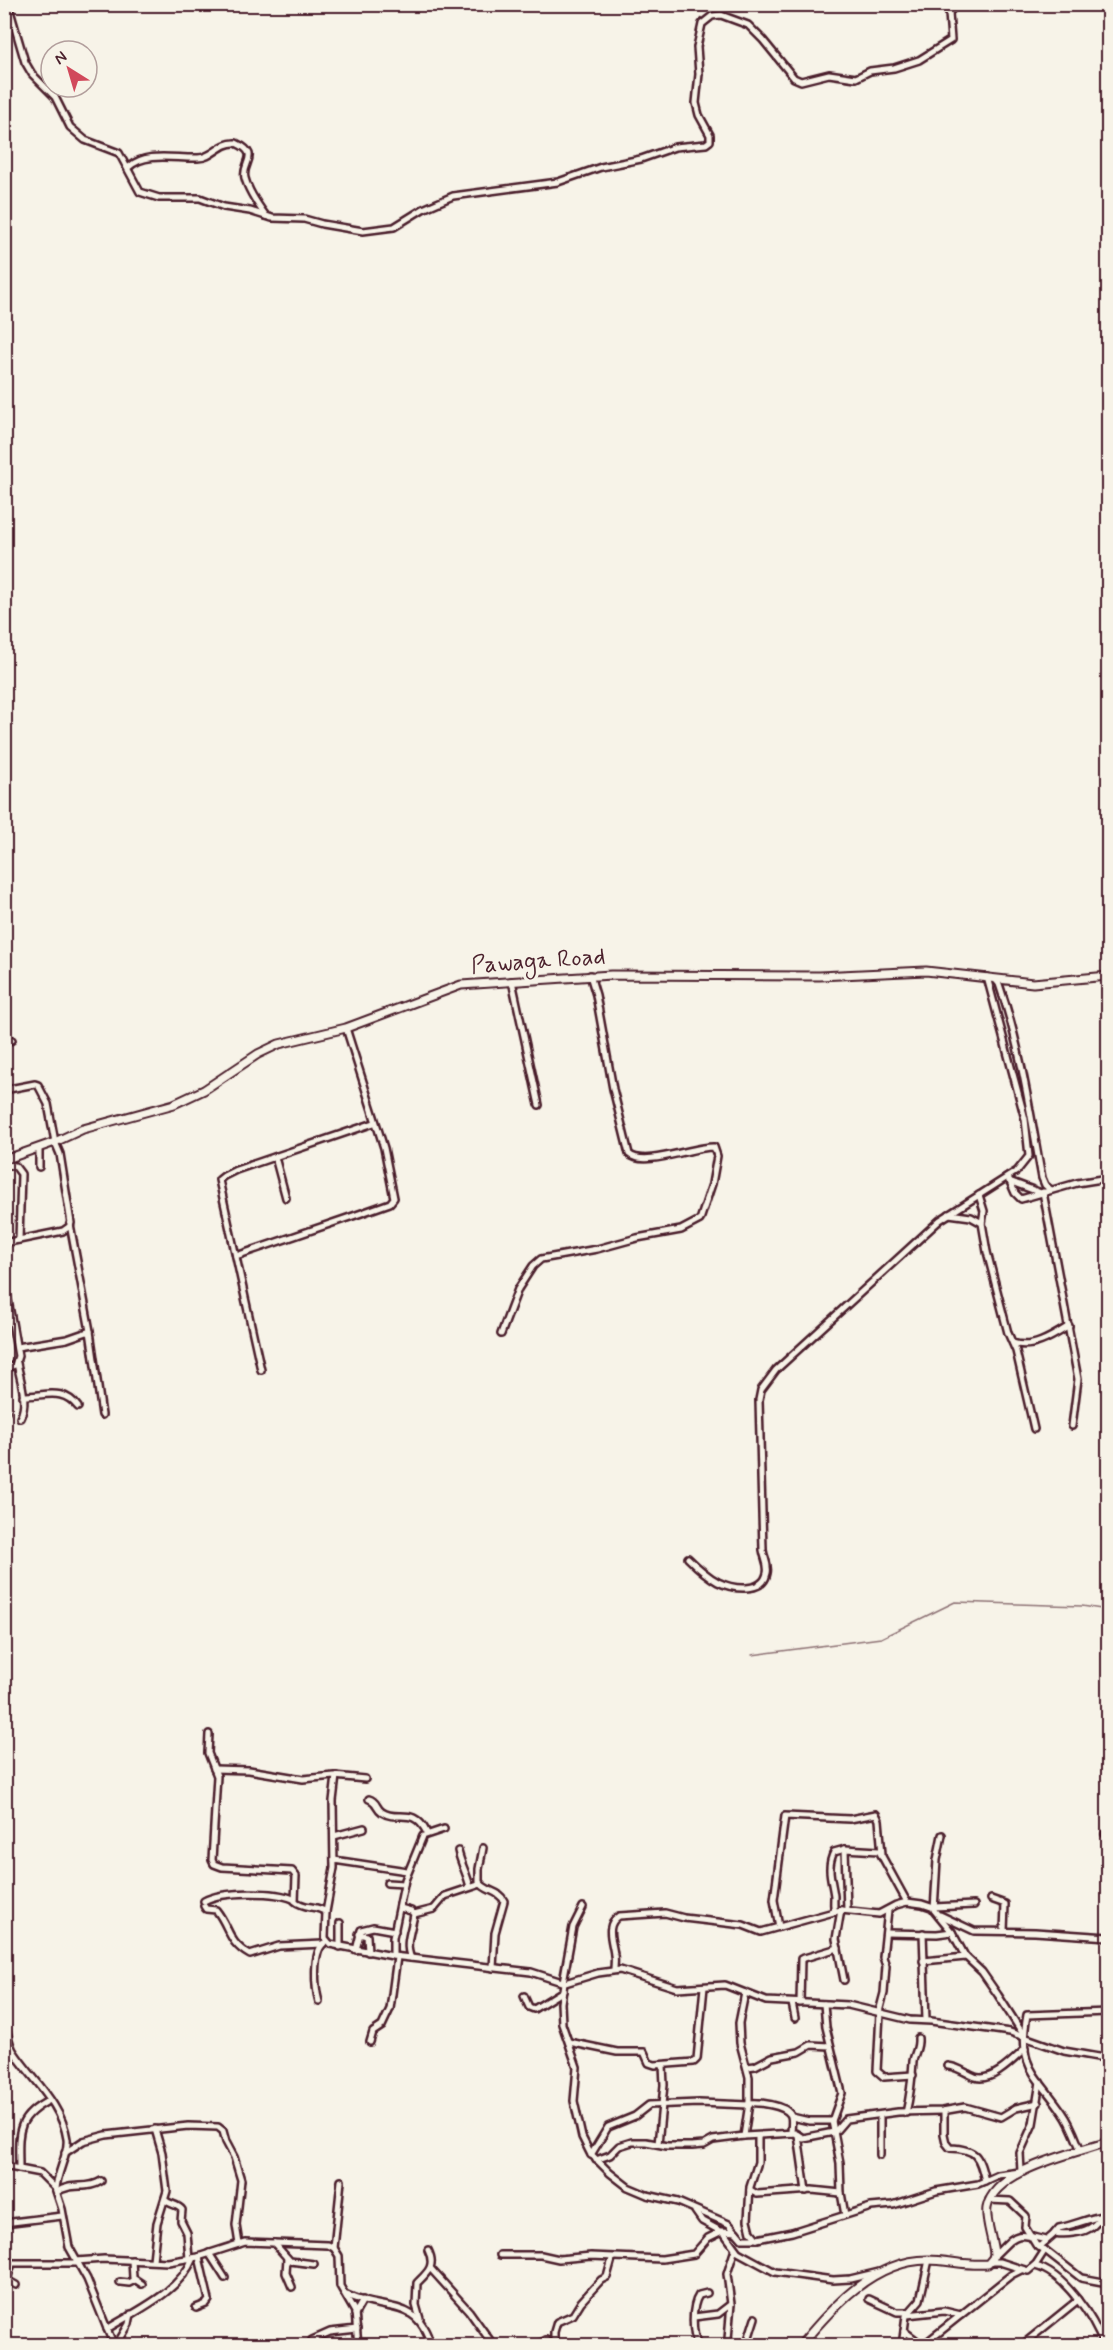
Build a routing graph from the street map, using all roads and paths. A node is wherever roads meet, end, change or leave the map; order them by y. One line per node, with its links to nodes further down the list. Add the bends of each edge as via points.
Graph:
1 (8, 4): 3 (street, via 25,62 55,97 73,130 95,144 117,151)
2 (956, 4): 4 (street, via 949,13 951,40 919,60 870,71 857,78 828,74 805,81 794,78 748,25 721,15 708,18 697,41 696,103 711,139 704,145 680,146 558,182 453,196 394,227 355,230 312,220)
3 (129, 167): 4 (street, via 145,195 200,198); 4 (street, via 146,159 201,158 226,143 236,143 250,155 245,181)
4 (266, 216)
5 (590, 975): 7 (main road, Pawaga Road, via 819,976 926,971); 8 (main road, Pawaga Road); 37 (street, via 629,1154 649,1158 714,1147 717,1156 712,1184 703,1216 690,1226 541,1259 518,1288)
6 (1108, 976): 7 (main road, Pawaga Road, via 1033,983)
7 (990, 977): 22 (street, via 1029,1145 1026,1162); 23 (street, via 999,984 1012,1025 1042,1178)
8 (512, 981): 9 (main road, Pawaga Road, via 451,987); 13 (street)
9 (346, 1028): 14 (street); 15 (main road, Pawaga Road, via 279,1044 193,1096 159,1110 83,1129)
10 (12, 1040): 11 (street)
11 (4, 1043)
12 (4, 1090): 15 (street, via 38,1085 48,1104)
13 (539, 1105)
14 (374, 1123): 17 (street); 32 (street, via 395,1193 393,1200)
15 (55, 1142): 16 (main road, Pawaga Road); 29 (street)
16 (39, 1148): 18 (main road, Pawaga Road); 20 (street)
17 (275, 1157): 26 (street); 32 (street, via 219,1180)
18 (4, 1160)
19 (4, 1165): 30 (street, via 15,1166 21,1174)
20 (39, 1167)
21 (1108, 1178): 23 (street)
22 (1008, 1179): 24 (street); 24 (street, via 1021,1199); 25 (street)
23 (1051, 1190): 24 (street)
24 (1042, 1193): 35 (street)
25 (979, 1195): 27 (street); 28 (street, via 984,1211)
26 (286, 1198)
27 (947, 1214): 28 (street, via 971,1217); 49 (street, via 776,1370 761,1390 763,1550 768,1570 765,1581 753,1587 725,1585)
28 (982, 1223): 38 (street)
29 (70, 1224): 30 (street, via 63,1231); 36 (street)
30 (19, 1240): 31 (street)
31 (4, 1243)
32 (236, 1256): 42 (street)
33 (4, 1277): 34 (street)
34 (7, 1303): 39 (street)
35 (1069, 1326): 38 (street, via 1038,1343); 47 (street, via 1078,1379)
36 (90, 1331): 39 (street); 45 (street)
37 (501, 1334)
38 (1013, 1343): 48 (street)
39 (17, 1347): 40 (street)
40 (17, 1363): 41 (street); 43 (street)
41 (4, 1369)
42 (261, 1370)
43 (23, 1396): 44 (street, via 63,1394); 46 (street)
44 (78, 1407)
45 (102, 1415)
46 (20, 1418)
47 (1072, 1426)
48 (1034, 1429)
49 (688, 1558)
50 (209, 1734): 51 (street, via 208,1753)
51 (214, 1769): 52 (street, via 303,1779); 70 (street, via 214,1864 292,1871 296,1876)
52 (336, 1776): 53 (street); 59 (street)
53 (365, 1779)
54 (369, 1799): 57 (street, via 386,1814 416,1818)
55 (364, 1828): 59 (street)
56 (444, 1828): 57 (street)
57 (427, 1833): 65 (street)
58 (942, 1835): 76 (street)
59 (334, 1836): 64 (street)
60 (483, 1848): 68 (street)
61 (845, 1849): 63 (street, via 875,1849); 78 (street); 78 (street, via 834,1852 829,1879)
62 (458, 1851): 69 (street)
63 (882, 1854): 72 (street); 83 (street, via 876,1814 850,1819 785,1816 774,1900)
64 (334, 1860): 65 (street); 79 (street)
65 (407, 1871): 67 (street)
66 (387, 1883): 67 (street)
67 (404, 1884): 75 (street)
68 (481, 1884): 69 (street); 100 (street, via 500,1894 504,1901 495,1933)
69 (470, 1887): 80 (street, via 445,1896 434,1909)
70 (293, 1899): 79 (street, via 300,1905); 91 (street, via 263,1893 218,1896 204,1904 206,1909 215,1909 231,1939 250,1955 279,1946)
71 (991, 1899): 85 (street, via 1005,1904)
72 (907, 1902): 76 (street); 77 (street)
73 (974, 1905): 76 (street)
74 (583, 1907): 103 (street, via 572,1932)
75 (399, 1908): 80 (street); 84 (street)
76 (934, 1908): 81 (street)
77 (888, 1910): 78 (street, via 872,1915); 87 (street)
78 (841, 1911): 83 (street); 93 (street, via 836,1934)
79 (326, 1912): 91 (street)
80 (414, 1914): 98 (street, via 408,1942)
81 (939, 1915): 85 (street, via 974,1931); 86 (street)
82 (340, 1923): 92 (street)
83 (779, 1927): 101 (street, via 761,1932 665,1912 619,1916 613,1921 610,1935)
84 (395, 1931): 88 (street, via 369,1927); 96 (street)
85 (1004, 1931): 90 (street)
86 (951, 1932): 89 (street); 97 (street)
87 (886, 1933): 89 (street); 112 (street)
88 (359, 1934): 94 (street); 95 (street, via 367,1936)
89 (923, 1934): 99 (street)
90 (1108, 1937)
91 (325, 1942): 92 (street); 108 (street, via 317,1954 315,1986)
92 (340, 1947): 94 (street)
93 (838, 1948): 102 (street); 110 (street, via 799,1961)
94 (356, 1950): 95 (street)
95 (368, 1952): 96 (street)
96 (395, 1956): 98 (street); 120 (street, via 390,2009)
97 (966, 1957): 99 (street); 117 (street, via 982,1972)
98 (411, 1958): 100 (street)
99 (923, 1961): 115 (street)
100 (493, 1968): 103 (street, via 536,1973)
101 (614, 1970): 103 (street); 104 (street, via 677,1988)
102 (844, 1980)
103 (563, 1983): 105 (street)
104 (704, 1987): 106 (street, via 725,1986); 126 (street, via 696,2061)
105 (563, 1991): 107 (street, via 534,2009); 121 (street, via 562,2020)
106 (745, 1993): 109 (street, via 766,2001); 128 (street, via 739,2023)
107 (524, 1996)
108 (319, 2002)
109 (792, 2003): 110 (street); 114 (street)
110 (800, 2003): 111 (street)
111 (824, 2004): 112 (street); 122 (street)
112 (880, 2012): 115 (street); 129 (street, via 877,2071 884,2077)
113 (1108, 2012): 117 (street, via 1027,2015)
114 (795, 2018)
115 (926, 2020): 117 (street)
116 (4, 2021): 123 (street)
117 (1024, 2036): 124 (street); 125 (street, via 1064,2051)
118 (918, 2038): 129 (street)
119 (4, 2040): 123 (street)
120 (370, 2042)
121 (569, 2042): 126 (street, via 617,2052 644,2052 649,2062); 150 (street, via 577,2067 574,2101 582,2137)
122 (830, 2046): 128 (street, via 811,2045); 139 (street, via 842,2093)
123 (12, 2049): 131 (street)
124 (1024, 2049): 127 (street, via 998,2072 982,2078); 130 (street, via 1027,2065)
125 (1108, 2056)
126 (663, 2065): 133 (street)
127 (948, 2066)
128 (747, 2067): 134 (street)
129 (914, 2075): 136 (street)
130 (1040, 2082): 132 (street); 147 (street, via 1065,2114)
131 (50, 2100): 148 (street, via 67,2139); 152 (street, via 34,2109 21,2126)
132 (1038, 2103): 135 (street, via 1000,2117 965,2107); 153 (street, via 1020,2153)
133 (663, 2104): 134 (street); 146 (street); 150 (street, via 650,2105 610,2126)
134 (749, 2104): 138 (street, via 768,2104); 143 (street)
135 (944, 2111): 136 (street); 156 (street, via 946,2143 950,2148 974,2153)
136 (906, 2113): 137 (street)
137 (880, 2116): 142 (street, via 846,2119); 149 (street)
138 (792, 2117): 139 (street); 141 (street)
139 (832, 2121): 142 (street)
140 (155, 2129): 148 (street, via 95,2137); 161 (street, via 167,2182); 174 (street, via 221,2129 241,2180 236,2225)
141 (794, 2133): 142 (street, via 803,2138); 144 (street); 159 (street)
142 (834, 2133): 160 (street)
143 (744, 2136): 144 (street); 146 (street, via 704,2145)
144 (758, 2137): 157 (street, via 758,2162)
145 (1108, 2142): 147 (main road)
146 (658, 2144): 150 (street, via 631,2142 617,2147 607,2157)
147 (1081, 2151): 153 (main road)
148 (65, 2153): 158 (street)
149 (880, 2156)
150 (594, 2157): 163 (street, via 628,2187)
151 (4, 2166): 152 (street)
152 (19, 2169): 158 (street, via 44,2175)
153 (1021, 2171): 156 (street); 162 (main road, via 1001,2184)
154 (101, 2181): 158 (street)
155 (341, 2181): 176 (street)
156 (985, 2181): 164 (street)
157 (750, 2190): 159 (street, via 757,2194); 171 (street, via 748,2223)
158 (56, 2191): 166 (street)
159 (806, 2191): 160 (street)
160 (841, 2193): 164 (street)
161 (165, 2200): 182 (street, via 182,2210 181,2221); 187 (street, via 157,2223)
162 (989, 2200): 170 (street, via 1012,2202 1026,2216 1025,2227); 185 (main road, via 986,2212 992,2233)
163 (694, 2210): 168 (street, via 702,2221); 169 (street, via 729,2224)
164 (845, 2215): 171 (street, via 813,2227)
165 (1105, 2215): 172 (street, via 1092,2227 1055,2233)
166 (62, 2216): 167 (street); 189 (street)
167 (4, 2225)
168 (722, 2231): 169 (street); 177 (street); 184 (street, via 708,2238 694,2254 662,2259)
169 (736, 2232): 171 (street, via 742,2239)
170 (1030, 2236): 172 (street); 175 (street); 185 (street, via 1014,2237)
171 (757, 2239)
172 (1046, 2240): 175 (street)
173 (274, 2243): 174 (street); 176 (street); 183 (street)
174 (239, 2244): 180 (street)
175 (1039, 2247): 179 (street)
176 (334, 2248): 206 (street, via 339,2256 340,2286)
177 (735, 2249): 196 (street, via 766,2269 785,2275 842,2280); 210 (street, via 727,2274)
178 (428, 2250): 194 (street)
179 (1045, 2252): 193 (street); 197 (street, via 1044,2260); 201 (street, via 1081,2278)
180 (209, 2253): 182 (street); 198 (street)
181 (500, 2255): 184 (street)
182 (194, 2258): 187 (street); 211 (street, via 209,2300); 213 (street, via 171,2288)
183 (287, 2258): 192 (street); 204 (street, via 286,2273)
184 (612, 2259): 229 (street, via 607,2277 580,2302 573,2315 557,2322)
185 (992, 2259): 188 (main road, via 971,2265); 195 (street)
186 (132, 2260): 187 (street); 189 (street); 199 (street)
187 (153, 2260)
188 (929, 2260): 196 (main road, via 904,2263); 212 (street, via 920,2300)
189 (77, 2262): 191 (street); 219 (street)
190 (4, 2263): 191 (street)
191 (12, 2263): 203 (street, via 7,2277)
192 (314, 2264)
193 (1035, 2266): 195 (street); 197 (street)
194 (431, 2269): 218 (street, via 417,2283 416,2305); 227 (street)
195 (1021, 2270): 215 (street)
196 (881, 2272): 232 (main road, via 842,2300)
197 (1051, 2272): 209 (street)
198 (225, 2278)
199 (135, 2280): 200 (street); 202 (street)
200 (120, 2282)
201 (1108, 2283)
202 (142, 2284)
203 (16, 2285)
204 (292, 2287)
205 (707, 2293): 216 (street, via 696,2298)
206 (345, 2294): 208 (street); 214 (street)
207 (869, 2299): 212 (street)
208 (363, 2300): 214 (street); 218 (street, via 406,2311)
209 (1078, 2300): 223 (street); 237 (street, via 1090,2315)
210 (731, 2304): 216 (street, via 718,2314); 231 (street, via 728,2342)
211 (196, 2308)
212 (908, 2313): 215 (street, via 944,2311); 221 (street)
213 (131, 2314): 219 (street); 224 (street)
214 (355, 2314): 220 (street)
215 (961, 2315): 234 (street)
216 (694, 2317): 230 (street)
217 (755, 2318): 231 (street)
218 (421, 2321): 226 (street)
219 (107, 2329): 224 (street)
220 (357, 2330): 222 (street, via 330,2332); 225 (street)
221 (903, 2331): 233 (street); 234 (street)
222 (312, 2340)
223 (1029, 2340): 235 (street); 236 (street)
224 (115, 2346)
225 (358, 2346)
226 (431, 2346)
227 (494, 2346)
228 (536, 2346): 229 (street, via 546,2340)
229 (553, 2346)
230 (698, 2346)
231 (744, 2346)
232 (800, 2346)
233 (902, 2346)
234 (920, 2346)
235 (1022, 2346)
236 (1034, 2346)
237 (1104, 2346)

